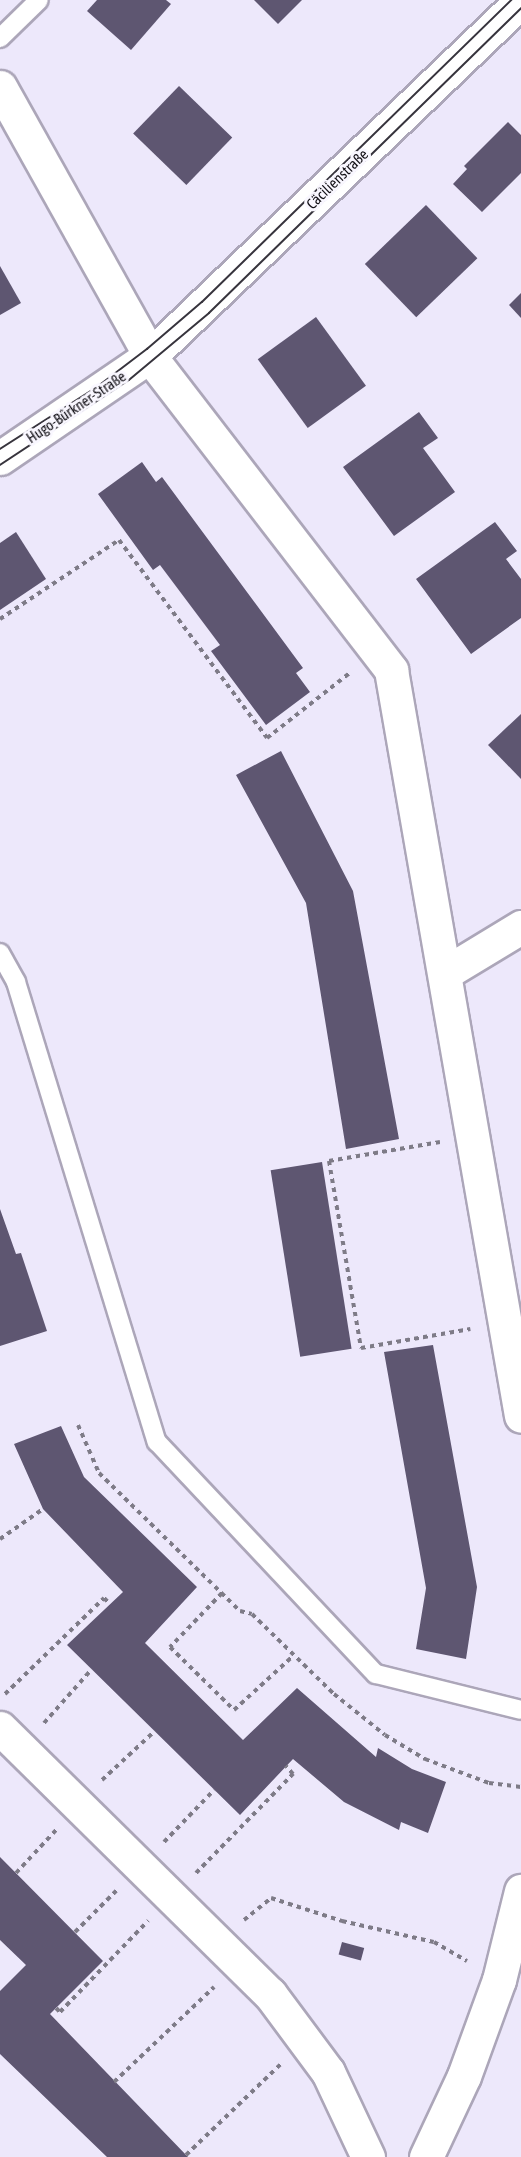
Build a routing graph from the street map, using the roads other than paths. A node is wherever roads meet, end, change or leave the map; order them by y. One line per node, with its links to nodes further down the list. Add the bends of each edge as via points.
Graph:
1 (39, 0): 3 (lane)
2 (521, 1): 5 (street, Cäcilienstraße)
3 (0, 38)
4 (0, 87): 5 (street)
5 (151, 355): 6 (street, Hugo-Bürkner-Straße); 9 (street, via 391,670)
6 (0, 458)
7 (521, 927): 9 (street)
8 (0, 953): 11 (lane, via 16,982 157,1442 376,1674)
9 (445, 973): 10 (street)
10 (521, 1416)
11 (521, 1710)
12 (7, 1729): 15 (street, via 228,1952 307,2039 328,2072)
13 (521, 1891): 14 (street)
14 (510, 1983): 16 (street)
15 (368, 2157)
16 (426, 2157)

